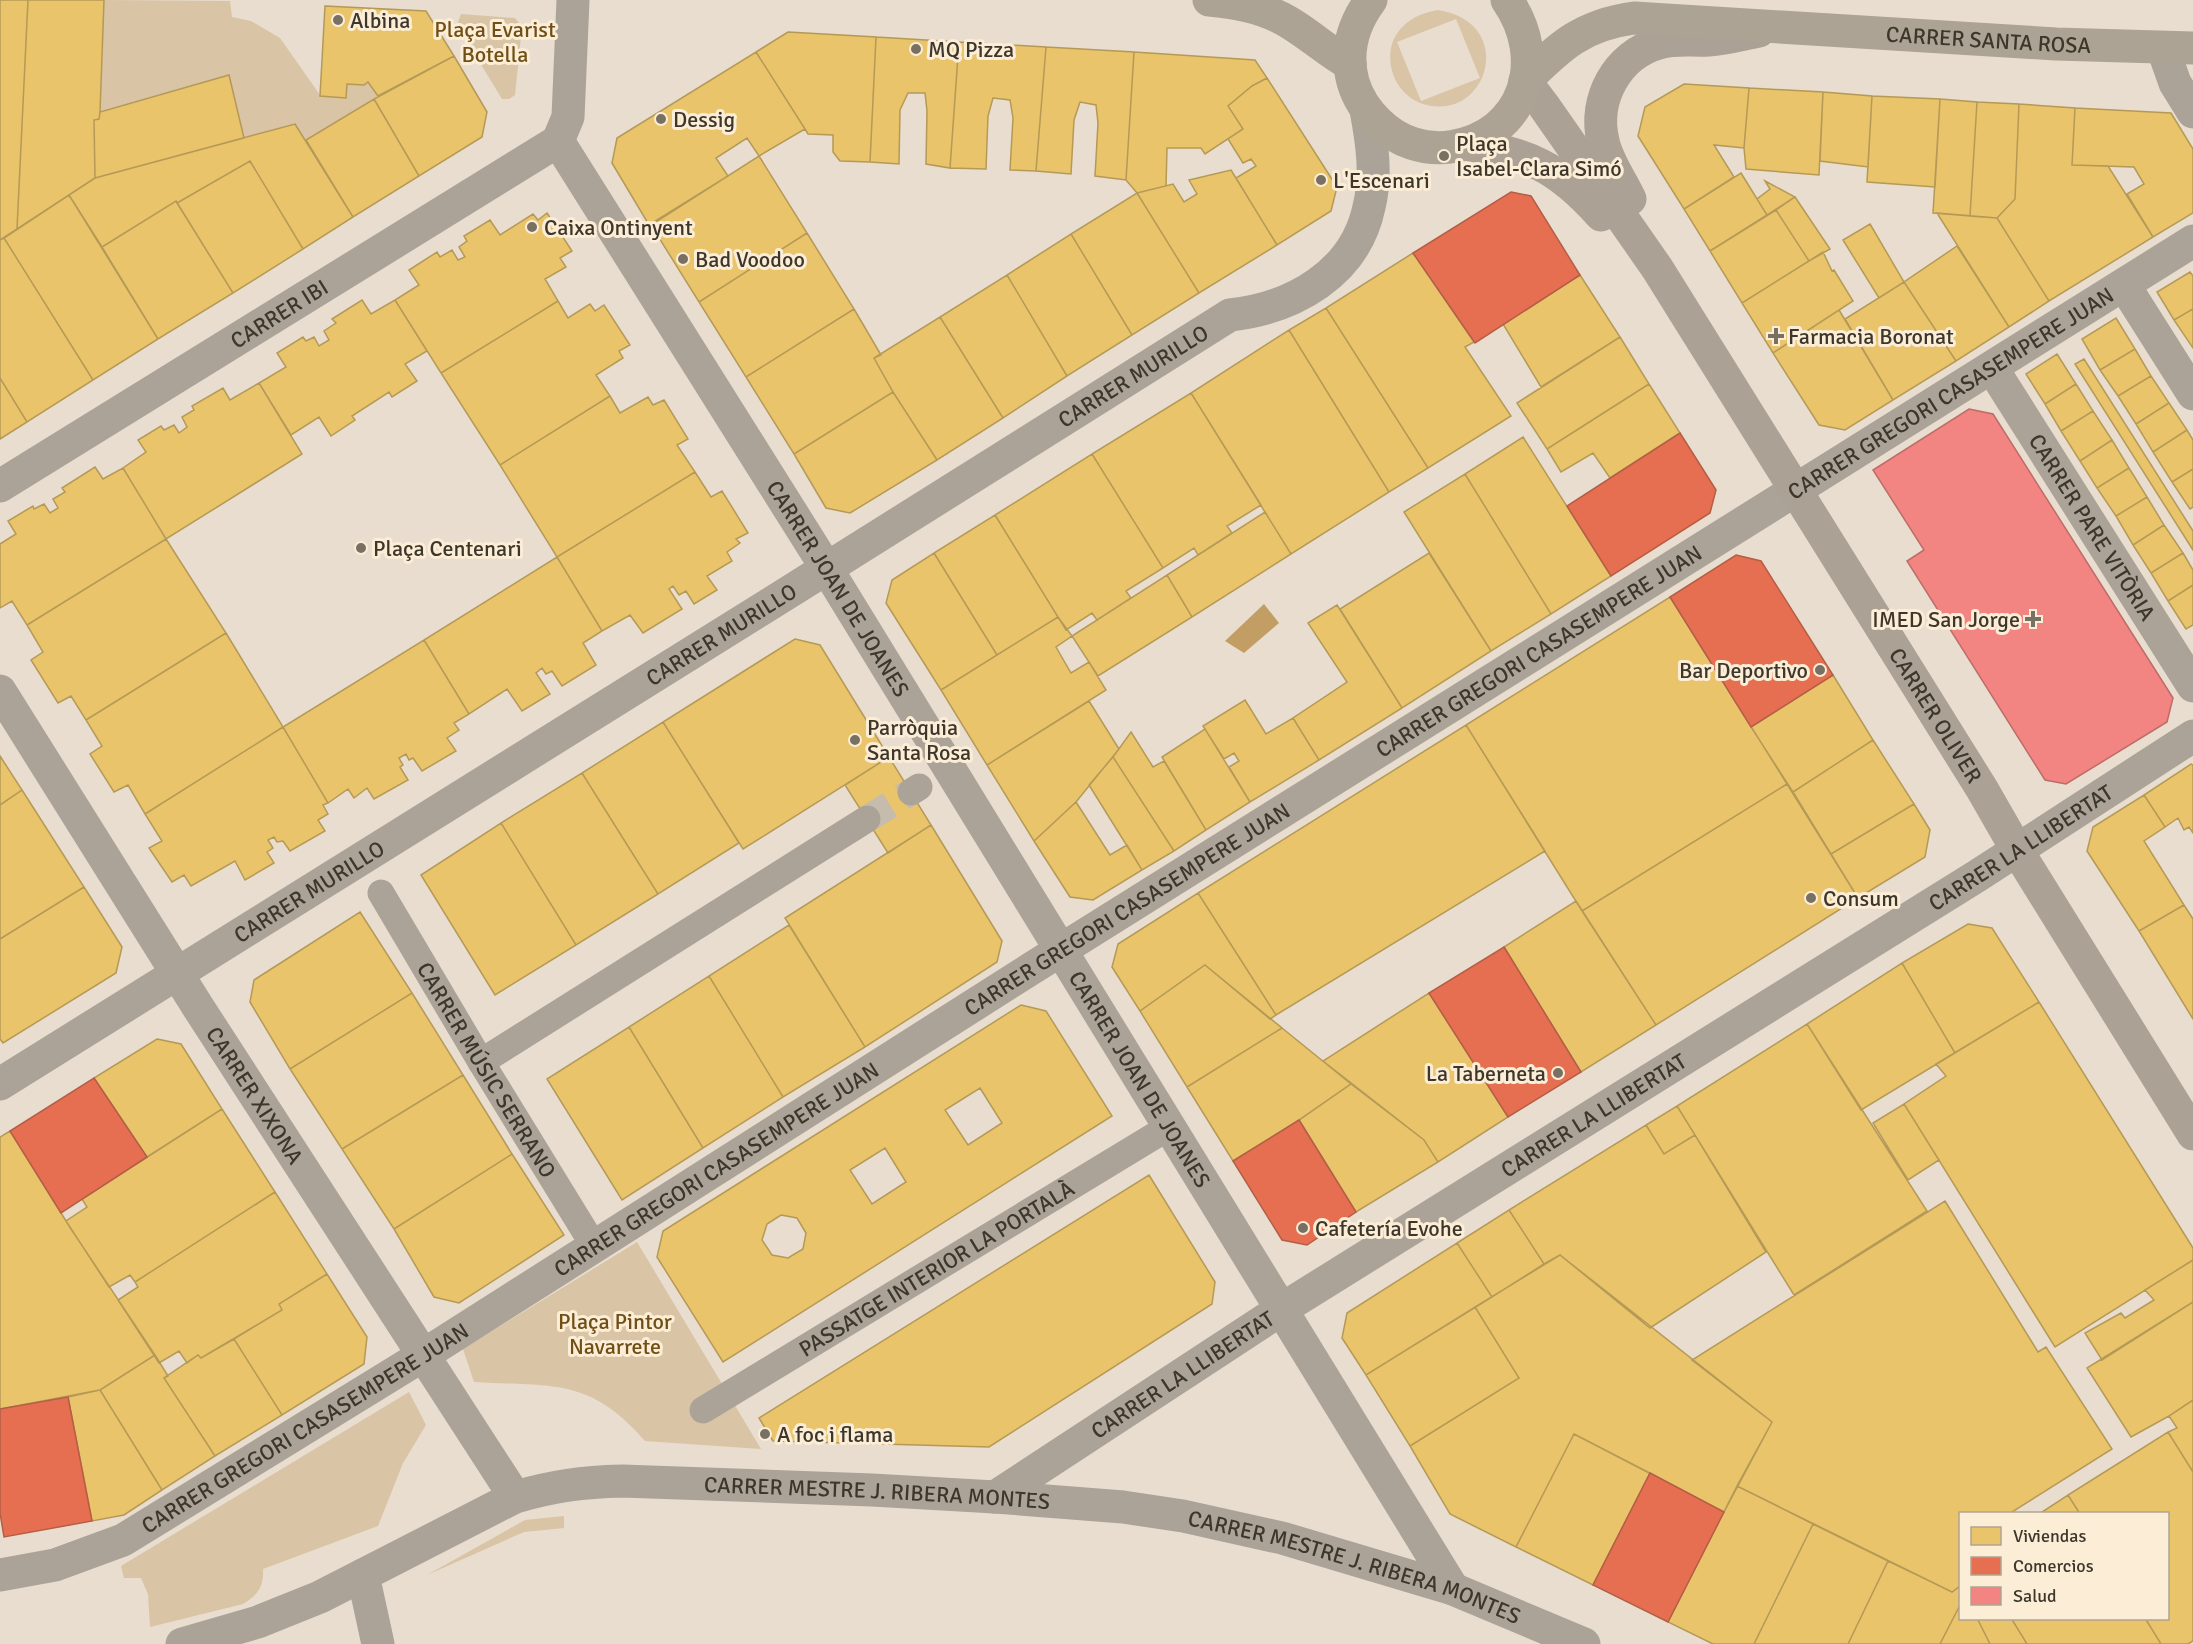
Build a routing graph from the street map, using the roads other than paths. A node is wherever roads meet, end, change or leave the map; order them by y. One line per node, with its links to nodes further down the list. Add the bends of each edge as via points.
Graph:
1 (573, 0): 12 (street, via 568,117)
2 (1209, 0): 8 (main road, via 1268,12)
3 (1371, 0): 8 (main road, via 1352,36)
4 (1507, 0): 9 (main road, via 1526,39)
5 (1678, 0): 6 (main road, CARRER SANTA ROSA, via 1720,3)
6 (1786, 27): 7 (main road, CARRER SANTA ROSA); 9 (main road, CARRER SANTA ROSA, via 1621,20 1577,35); 15 (main road, via 1710,40 1658,43 1622,64 1610,81 1600,115 1603,142 1642,222)
7 (2178, 48): 11 (street, via 2175,83)
8 (1350, 64): 10 (main road, via 1356,92)
9 (1525, 81): 13 (main road, via 1510,114 1482,138); 15 (main road, CARRER OLIVER)
10 (1366, 110): 13 (main road, via 1390,134 1414,145 1439,148); 21 (street, CARRER MURILLO, via 1373,165 1369,207 1353,246 1333,271 1288,301 1230,315)
11 (2193, 112)
12 (558, 141): 19 (street, CARRER IBI); 21 (street, CARRER JOAN DE JOANES)
13 (1465, 144): 15 (main road, CARRER OLIVER, via 1501,150 1544,165 1573,186 1613,230)
14 (2193, 241): 16 (street, CARRER GREGORI CASASEMPERE JUAN)
15 (1657, 267): 20 (main road, CARRER OLIVER)
16 (2124, 285): 17 (street, CARRER GREGORI CASASEMPERE JUAN); 18 (street)
17 (1992, 368): 20 (street, CARRER GREGORI CASASEMPERE JUAN); 22 (street, CARRER PARE VITÒRIA)
18 (2193, 394)
19 (0, 486)
20 (1795, 489): 26 (main road, CARRER OLIVER); 28 (street, CARRER GREGORI CASASEMPERE JUAN)
21 (827, 569): 28 (street, CARRER JOAN DE JOANES); 29 (street, CARRER MURILLO)
22 (2193, 686)
23 (0, 691): 29 (street, CARRER XIXONA)
24 (2193, 736): 26 (street, CARRER LA LLIBERTAT)
25 (867, 819): 30 (street)
26 (2017, 850): 33 (main road, CARRER OLIVER); 35 (street, CARRER LA LLIBERTAT)
27 (381, 893): 30 (street, CARRER MÚSIC SERRANO)
28 (1061, 950): 32 (street, CARRER JOAN DE JOANES); 34 (street, CARRER GREGORI CASASEMPERE JUAN)
29 (177, 974): 31 (street, CARRER MURILLO); 36 (street, CARRER XIXONA)
30 (481, 1062): 34 (street, CARRER MÚSIC SERRANO)
31 (0, 1084)
32 (1169, 1127): 35 (street, CARRER JOAN DE JOANES); 37 (street, PASSATGE INTERIOR LA PORTALÀ)
33 (2193, 1134)
34 (594, 1246): 36 (street, CARRER GREGORI CASASEMPERE JUAN)
35 (1282, 1309): 39 (street, CARRER LA LLIBERTAT); 42 (street, CARRER JOAN DE JOANES)
36 (422, 1356): 38 (street, CARRER XIXONA); 40 (street, CARRER GREGORI CASASEMPERE JUAN, via 123,1540 55,1565)
37 (703, 1410)
38 (515, 1497): 39 (street, CARRER MESTRE J. RIBERA MONTES, via 581,1482 622,1480); 41 (street, CARRER MESTRE J. RIBERA MONTES)
39 (995, 1497): 42 (street, CARRER MESTRE J. RIBERA MONTES, via 1123,1507 1193,1518 1282,1538)
40 (0, 1575)
41 (363, 1575): 43 (street, CARRER MESTRE J. RIBERA MONTES, via 258,1622); 44 (street)
42 (1453, 1589): 45 (street, CARRER MESTRE J. RIBERA MONTES)
43 (182, 1644)
44 (378, 1644)
45 (1584, 1644)

